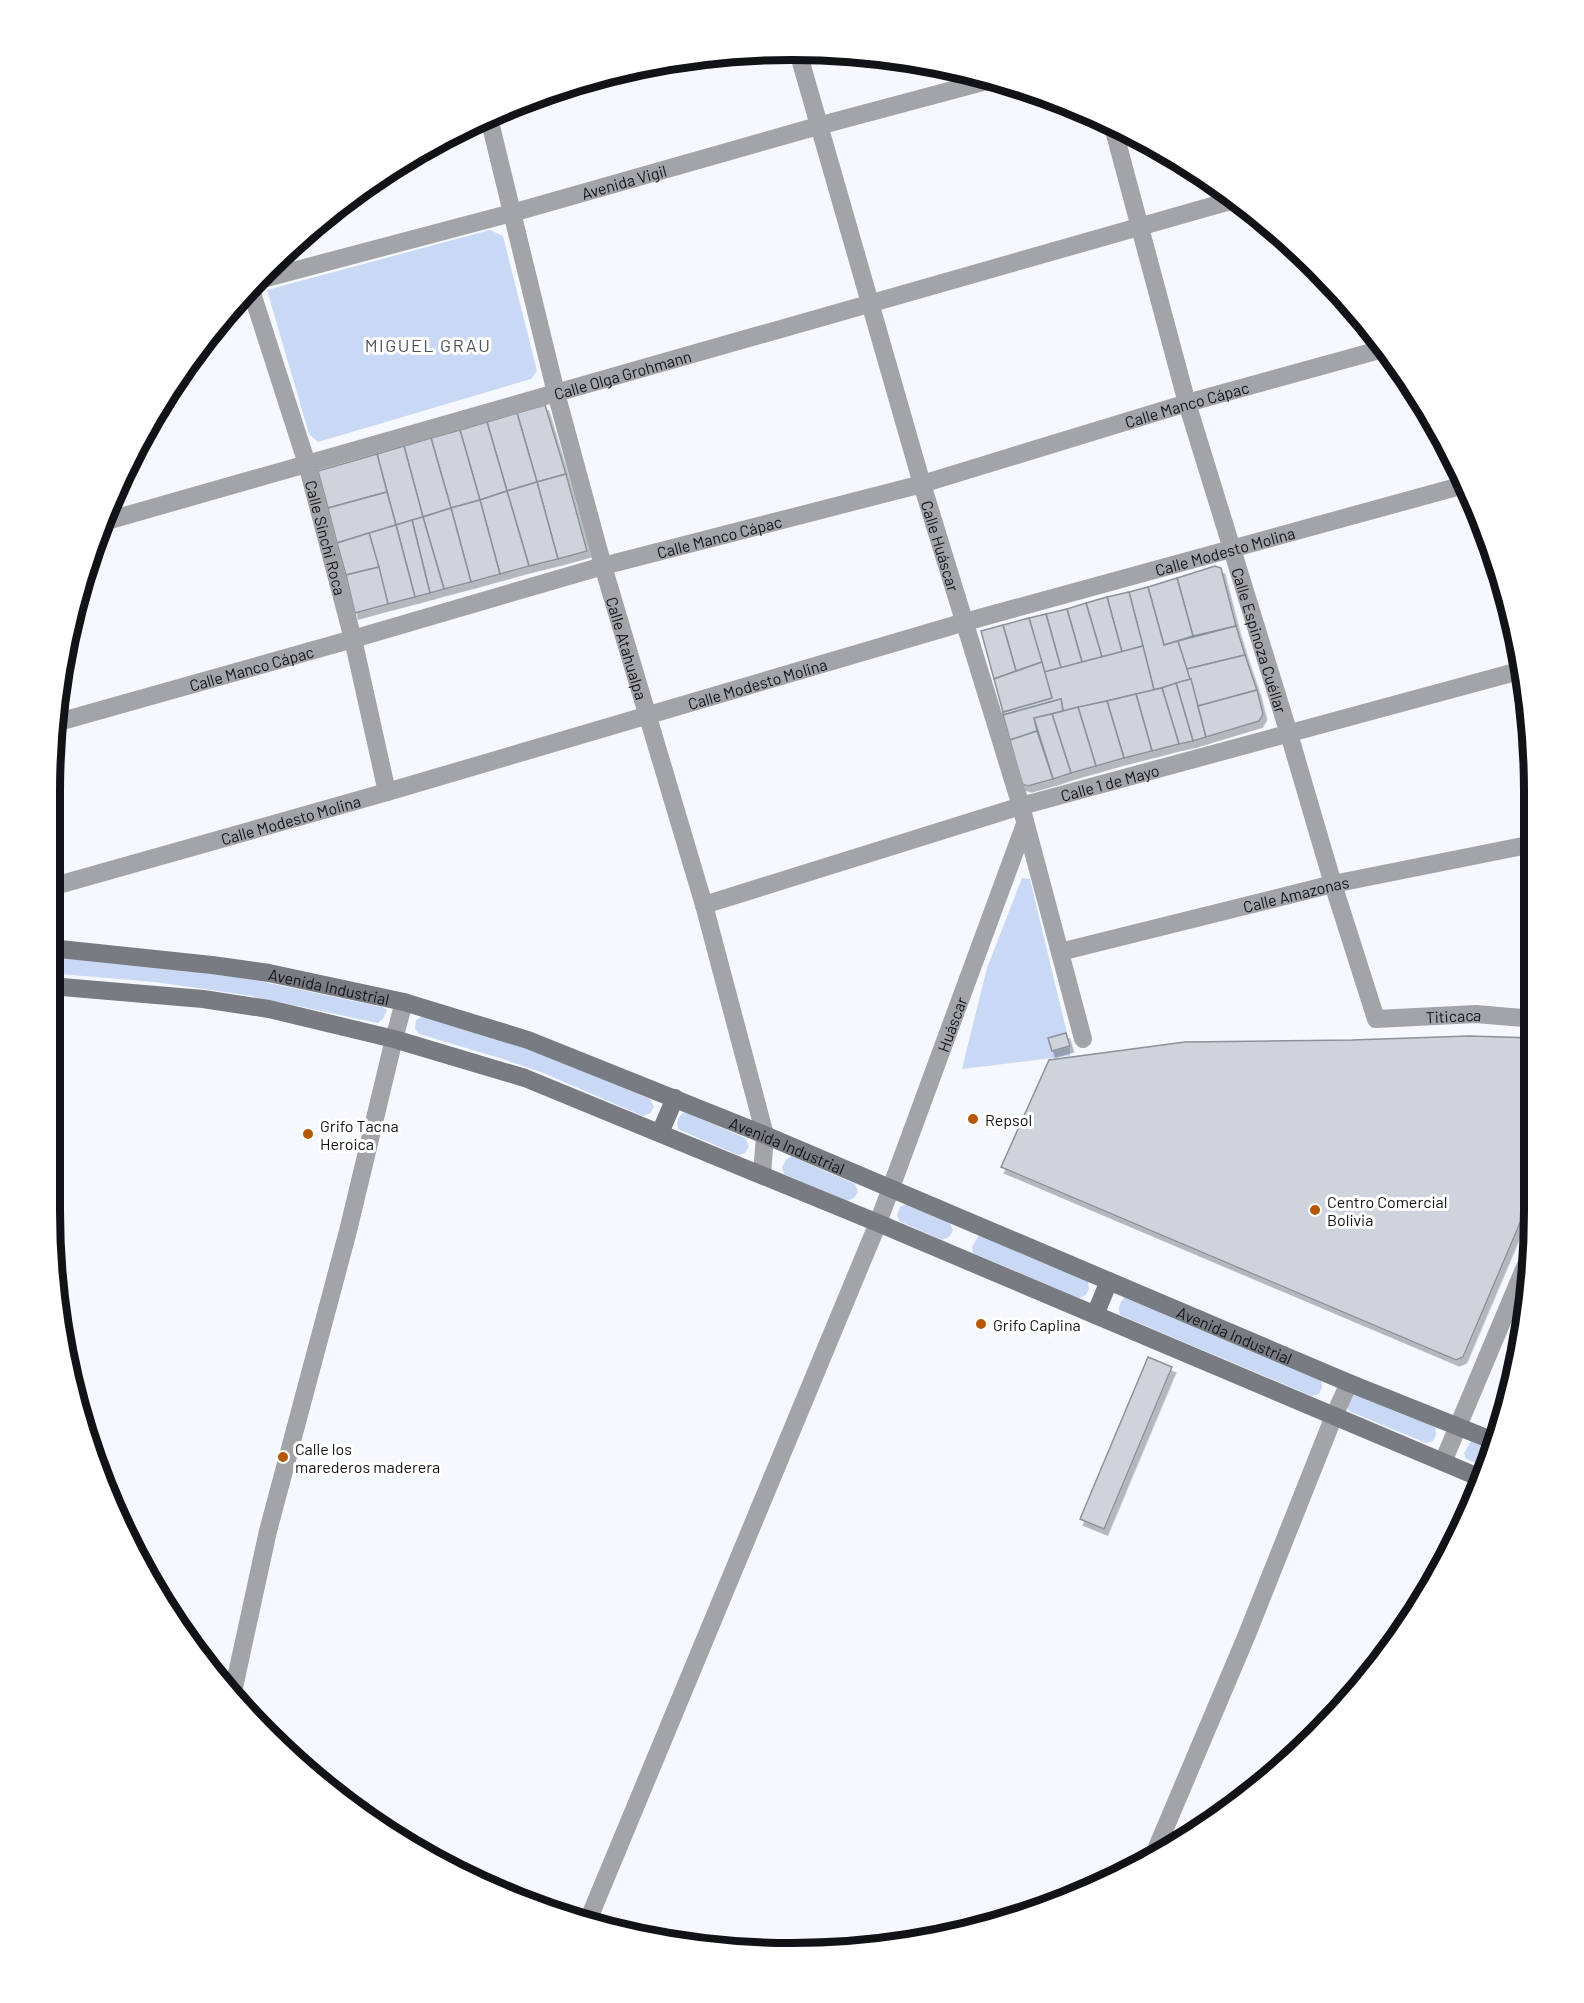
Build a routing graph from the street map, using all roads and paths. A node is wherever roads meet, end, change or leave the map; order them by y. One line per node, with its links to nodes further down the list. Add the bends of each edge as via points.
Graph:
1 (800, 60): 4 (street, Calle Huáscar)
2 (976, 84): 4 (street, Avenida Vigil)
3 (491, 125): 7 (street, Calle Atahualpa)
4 (818, 126): 7 (street, Avenida Vigil); 11 (street, Calle Huáscar)
5 (1115, 135): 8 (street, Calle Espinoza Cuéllar)
6 (1226, 202): 8 (street, Calle Olga Grohmann)
7 (512, 213): 9 (street, Avenida Vigil); 13 (street, Calle Atahualpa)
8 (1140, 225): 11 (street, Calle Olga Grohmann); 14 (street, Calle Espinoza Cuéllar)
9 (272, 277)
10 (252, 298): 15 (street, Calle Sinchi Roca)
11 (872, 304): 13 (street, Calle Olga Grohmann); 16 (street, Calle Huáscar)
12 (1376, 351): 14 (street, Calle Manco Cápac)
13 (556, 393): 15 (street, Calle Olga Grohmann); 20 (street, Calle Atahualpa)
14 (1187, 403): 16 (street, Calle Manco Cápac); 19 (street, Calle Espinoza Cuéllar)
15 (307, 464): 18 (street, Calle Olga Grohmann); 22 (street, Calle Sinchi Roca)
16 (922, 484): 20 (street, Calle Manco Cápac); 21 (street, Calle Huáscar)
17 (1457, 487): 19 (street, Calle Modesto Molina)
18 (113, 519)
19 (1233, 549): 21 (street, Calle Modesto Molina); 26 (street, Calle Espinoza Cuéllar)
20 (603, 566): 22 (street, Calle Manco Cápac); 24 (street, Calle Atahualpa)
21 (965, 622): 24 (street, Calle Modesto Molina); 28 (street, Calle Huáscar)
22 (352, 639): 25 (street, Calle Manco Cápac); 27 (street, Calle Sinchi Roca)
23 (1514, 672): 26 (street, Calle 1 de Mayo)
24 (648, 717): 27 (street, Calle Modesto Molina); 32 (street, Calle Atahualpa)
25 (64, 720)
26 (1289, 734): 28 (street, Calle 1 de Mayo); 31 (street, Calle Espinoza Cuéllar)
27 (387, 792): 30 (street, Calle Modesto Molina)
28 (1023, 815): 32 (street, Calle 1 de Mayo); 34 (street, Calle Huáscar); 45 (street, Huáscar)
29 (1524, 846): 31 (street, Calle Amazonas)
30 (60, 883)
31 (1333, 884): 34 (street, Calle Amazonas); 38 (street, Calle Espinoza Cuéllar)
32 (704, 906): 43 (street, Calle Atahualpa)
33 (60, 949): 36 (main road, Avenida Industrial, via 269,973)
34 (1060, 952): 40 (street, Calle Huáscar)
35 (60, 987): 39 (main road, via 269,1009)
36 (404, 1002): 39 (street); 41 (main road, Avenida Industrial, via 528,1040)
37 (1524, 1018): 38 (street, Titicaca, via 1476,1014)
38 (1376, 1019)
39 (394, 1039): 42 (main road, via 525,1078); 56 (street, via 348,1231 268,1531)
40 (1083, 1039)
41 (675, 1098): 42 (main road); 43 (main road, Avenida Industrial)
42 (660, 1133): 44 (main road)
43 (765, 1135): 44 (street, Calle Atahualpa); 45 (main road, Avenida Industrial)
44 (762, 1175): 46 (main road)
45 (892, 1188): 46 (street, Huáscar); 48 (main road, Avenida Industrial)
46 (878, 1223): 49 (main road); 58 (street, Huáscar)
47 (1520, 1278): 52 (street)
48 (1109, 1281): 49 (main road); 50 (main road, Avenida Industrial)
49 (1095, 1315): 51 (main road)
50 (1349, 1383): 51 (street); 52 (main road, Avenida Industrial)
51 (1334, 1416): 54 (main road); 57 (street)
52 (1458, 1427): 53 (main road, Avenida Industrial); 54 (street)
53 (1487, 1438)
54 (1443, 1462): 55 (main road)
55 (1474, 1475)
56 (235, 1685)
57 (1157, 1845)
58 (591, 1914)

